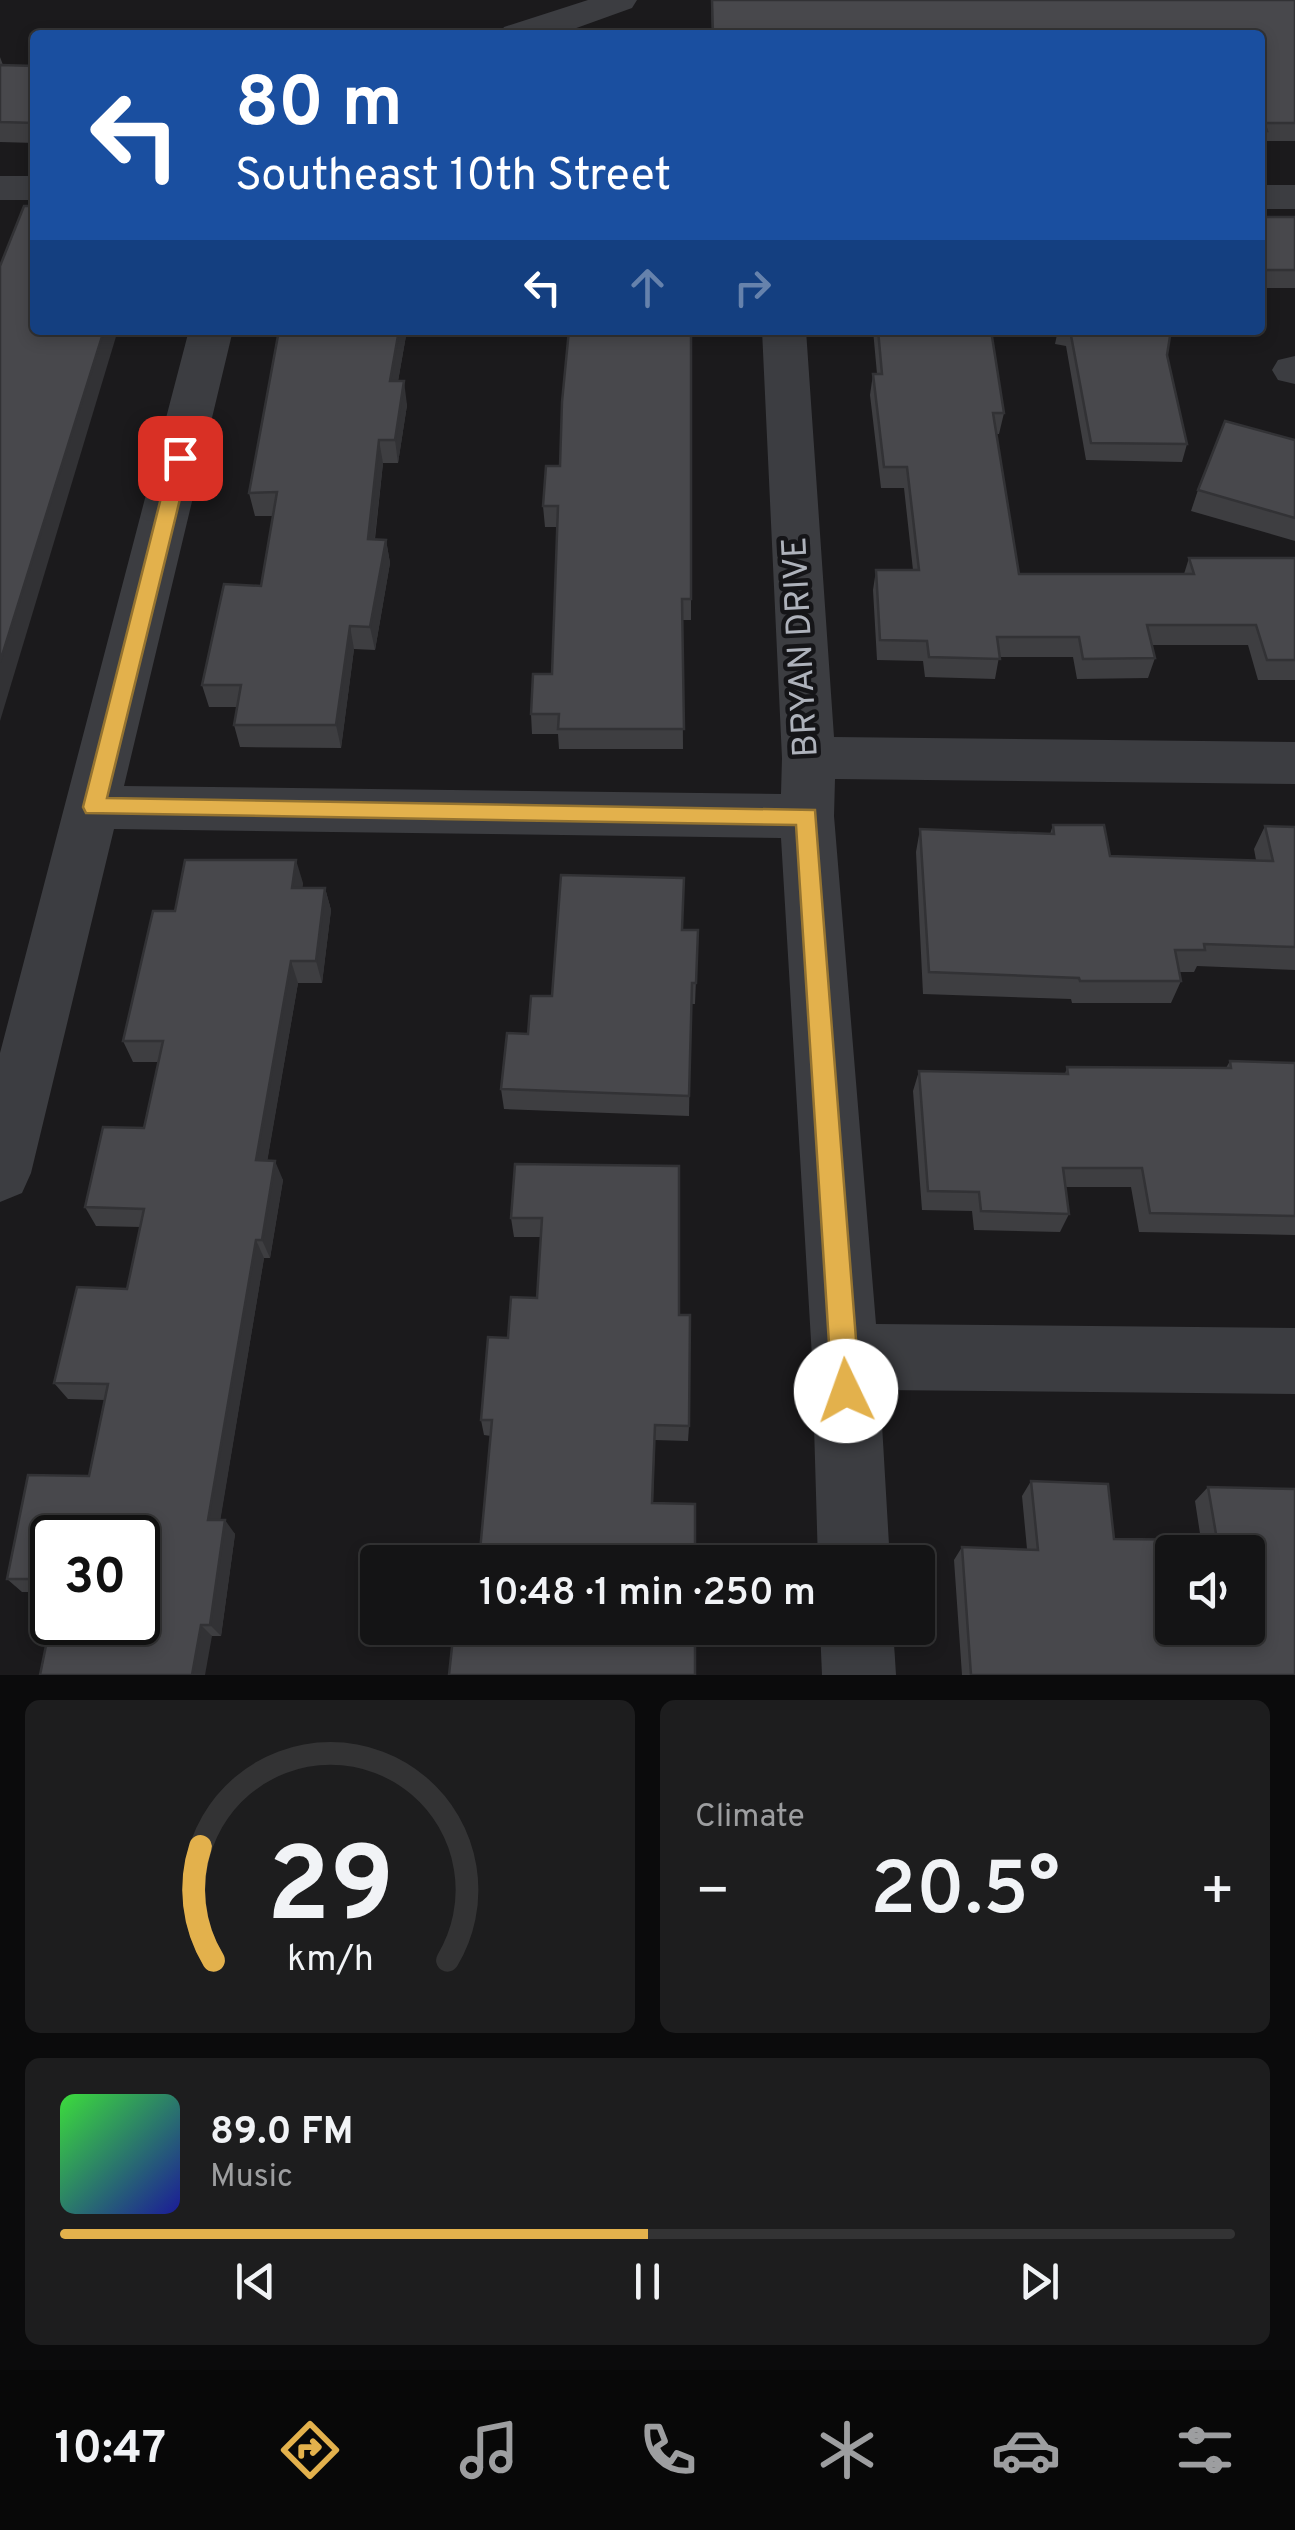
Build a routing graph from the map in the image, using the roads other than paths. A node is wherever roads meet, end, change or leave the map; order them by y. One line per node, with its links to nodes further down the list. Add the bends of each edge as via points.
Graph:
1 (542, 0): 3 (street)
2 (618, 0): 4 (street)
3 (500, 30)
4 (535, 30)
5 (0, 188): 6 (street)
6 (30, 188)
7 (1265, 197): 8 (street)
8 (1295, 198)
9 (210, 335): 13 (street)
10 (784, 335): 11 (street, BRYAN DRIVE)
11 (809, 758): 12 (street); 14 (street, BRYAN DRIVE)
12 (1295, 763)
13 (94, 807): 14 (street); 15 (street)
14 (807, 816): 16 (street, BRYAN DRIVE)
15 (0, 1173)
16 (844, 1357): 17 (street); 18 (street, BRYAN DRIVE)
17 (1295, 1360)
18 (853, 1545)
19 (858, 1645): 20 (street)
20 (859, 1675)

